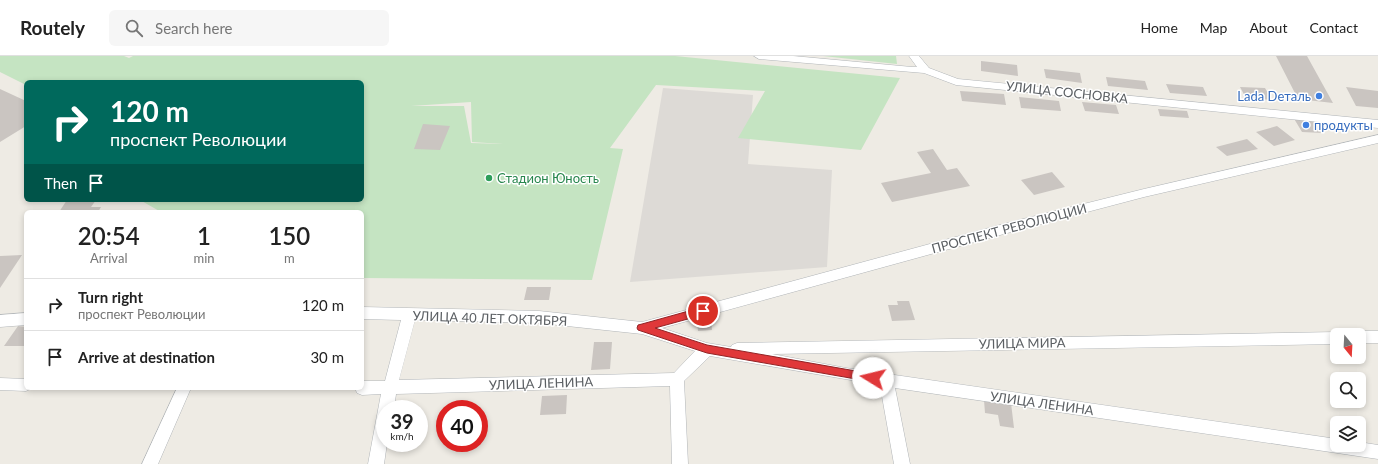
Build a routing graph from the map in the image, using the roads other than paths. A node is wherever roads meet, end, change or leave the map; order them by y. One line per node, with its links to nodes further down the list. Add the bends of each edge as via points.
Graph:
1 (759, 56): 3 (street, УЛИЦА СОСНОВКА)
2 (914, 56): 3 (street)
3 (925, 70): 4 (street, УЛИЦА СОСНОВКА, via 956,82)
4 (1378, 124)
5 (1378, 139): 10 (street, ПРОСПЕКТ РЕВОЛЮЦИИ, via 1144,193 996,231)
6 (364, 313): 7 (street, УЛИЦА 40 ЛЕТ ОКТЯБРЯ)
7 (410, 315): 10 (street, УЛИЦА 40 ЛЕТ ОКТЯБРЯ, via 539,317); 20 (street)
8 (24, 319): 9 (street)
9 (0, 321)
10 (642, 328): 14 (street, УЛИЦА ЛЕНИНА)
11 (1366, 337): 12 (street)
12 (1378, 337)
13 (1330, 338): 14 (street, УЛИЦА МИРА)
14 (707, 349): 15 (street); 16 (street, УЛИЦА ЛЕНИНА)
15 (677, 379): 20 (street, УЛИЦА ЛЕНИНА); 27 (street)
16 (886, 380): 24 (street, УЛИЦА ЛЕНИНА); 28 (street)
17 (0, 384): 18 (street)
18 (24, 384)
19 (364, 388): 20 (street, УЛИЦА ЛЕНИНА)
20 (390, 388): 22 (street)
21 (183, 390): 25 (street)
22 (388, 400)
23 (378, 452): 26 (street)
24 (1378, 452)
25 (150, 464)
26 (376, 464)
27 (680, 464)
28 (902, 464)

